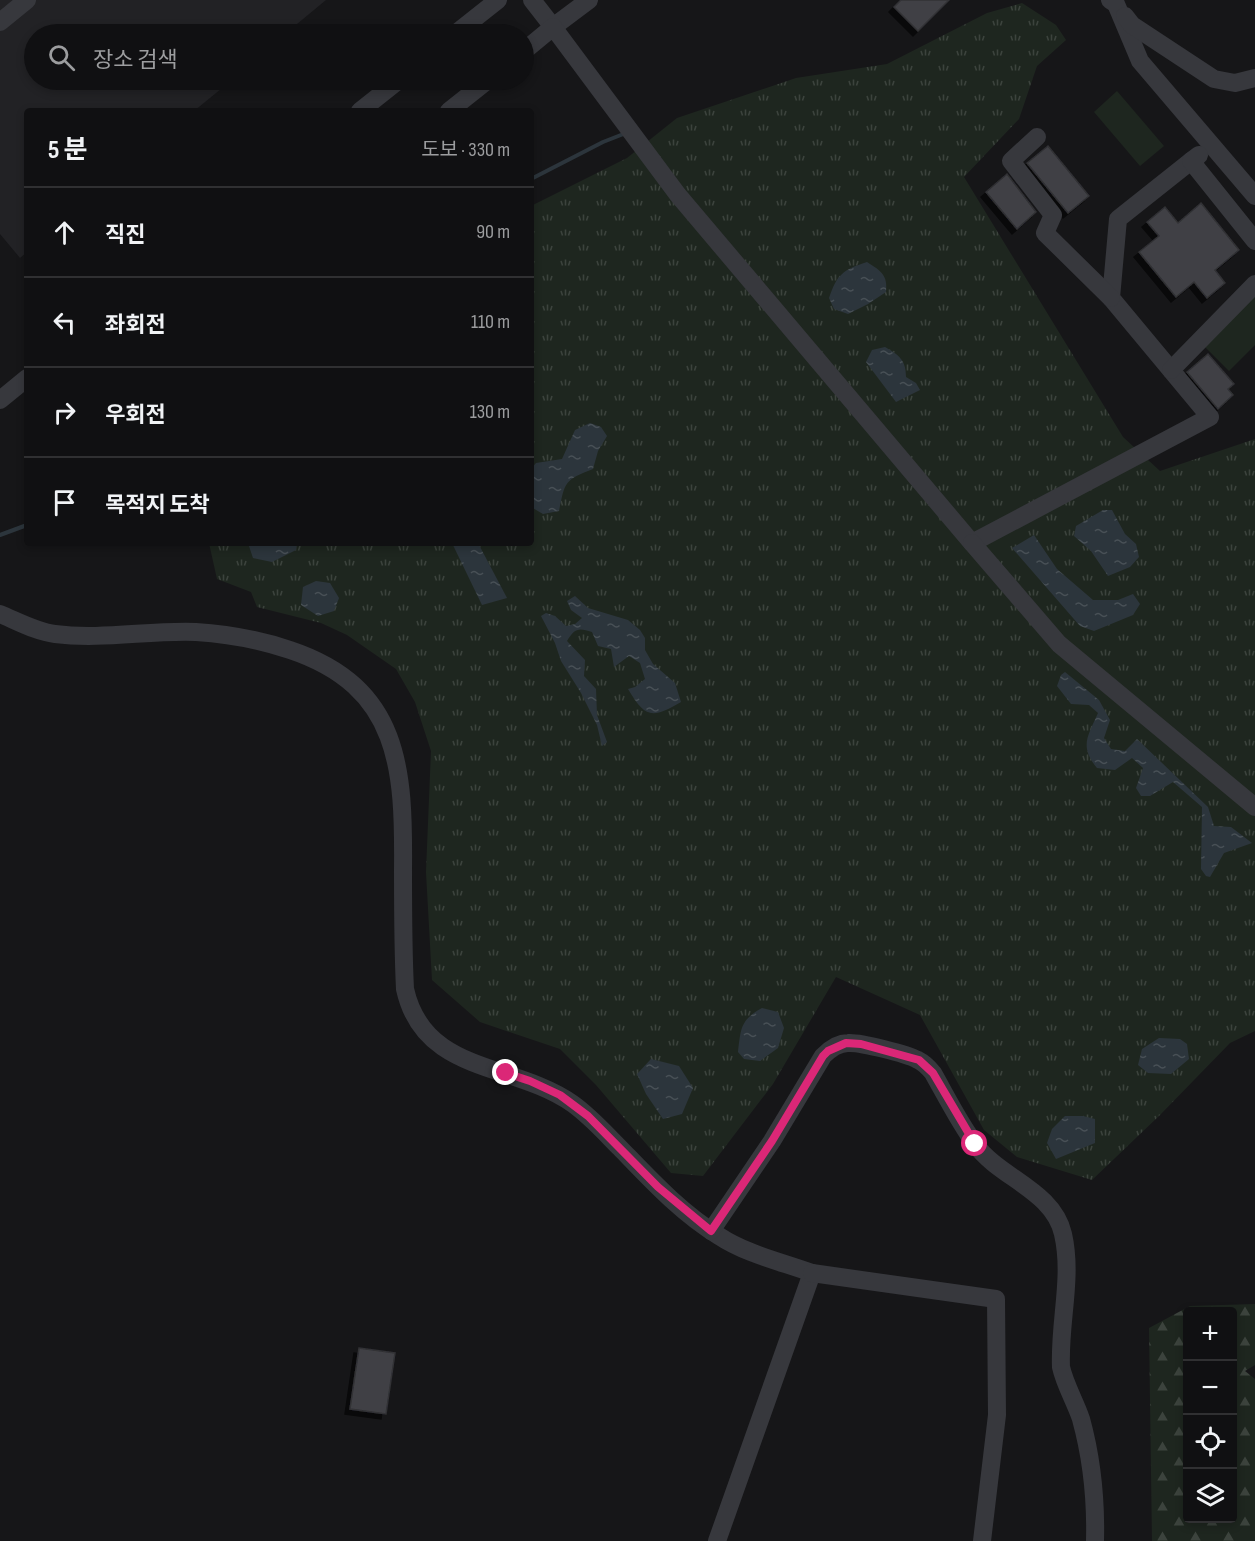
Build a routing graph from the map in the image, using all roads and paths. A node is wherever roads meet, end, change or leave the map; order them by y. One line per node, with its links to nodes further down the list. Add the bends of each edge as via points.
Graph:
1 (27, 0): 6 (lane)
2 (498, 0): 7 (lane)
3 (532, 0): 8 (lane)
4 (589, 0): 8 (lane)
5 (1115, 1): 10 (lane, via 1132,25 1214,79 1235,83); 16 (lane, via 1140,61)
6 (0, 22)
7 (468, 24)
8 (553, 27): 9 (lane); 26 (lane, via 678,195)
9 (534, 43)
10 (1255, 78)
11 (386, 90): 13 (lane)
12 (475, 90): 14 (lane)
13 (364, 108)
14 (453, 108)
15 (1036, 137): 22 (lane, via 1011,162 1053,215 1045,233)
16 (1212, 145): 17 (lane); 18 (lane)
17 (1191, 161): 19 (lane); 22 (lane, via 1118,219)
18 (1255, 198): 19 (lane)
19 (1236, 217): 20 (lane)
20 (1255, 241)
21 (1255, 284): 23 (lane)
22 (1112, 298): 23 (lane)
23 (1171, 370): 26 (lane, via 1210,417)
24 (24, 380): 25 (lane)
25 (0, 400)
26 (972, 543): 28 (lane, via 1059,644)
27 (0, 614): 29 (lane, via 54,634 196,632 248,639 298,653 342,674 375,708 394,752 402,805 405,989 408,1004 423,1031 432,1041 464,1059 530,1081 567,1100 658,1187)
28 (1255, 807)
29 (711, 1231): 30 (lane, via 720,1238); 33 (lane, via 828,1051 840,1044 854,1043 923,1063 933,1073 975,1144 986,1157 1044,1201 1063,1233 1067,1266 1060,1366 1080,1418 1093,1474)
30 (812, 1273): 31 (lane); 32 (lane, via 996,1299 998,1415)
31 (717, 1541)
32 (982, 1541)
33 (1095, 1541)

